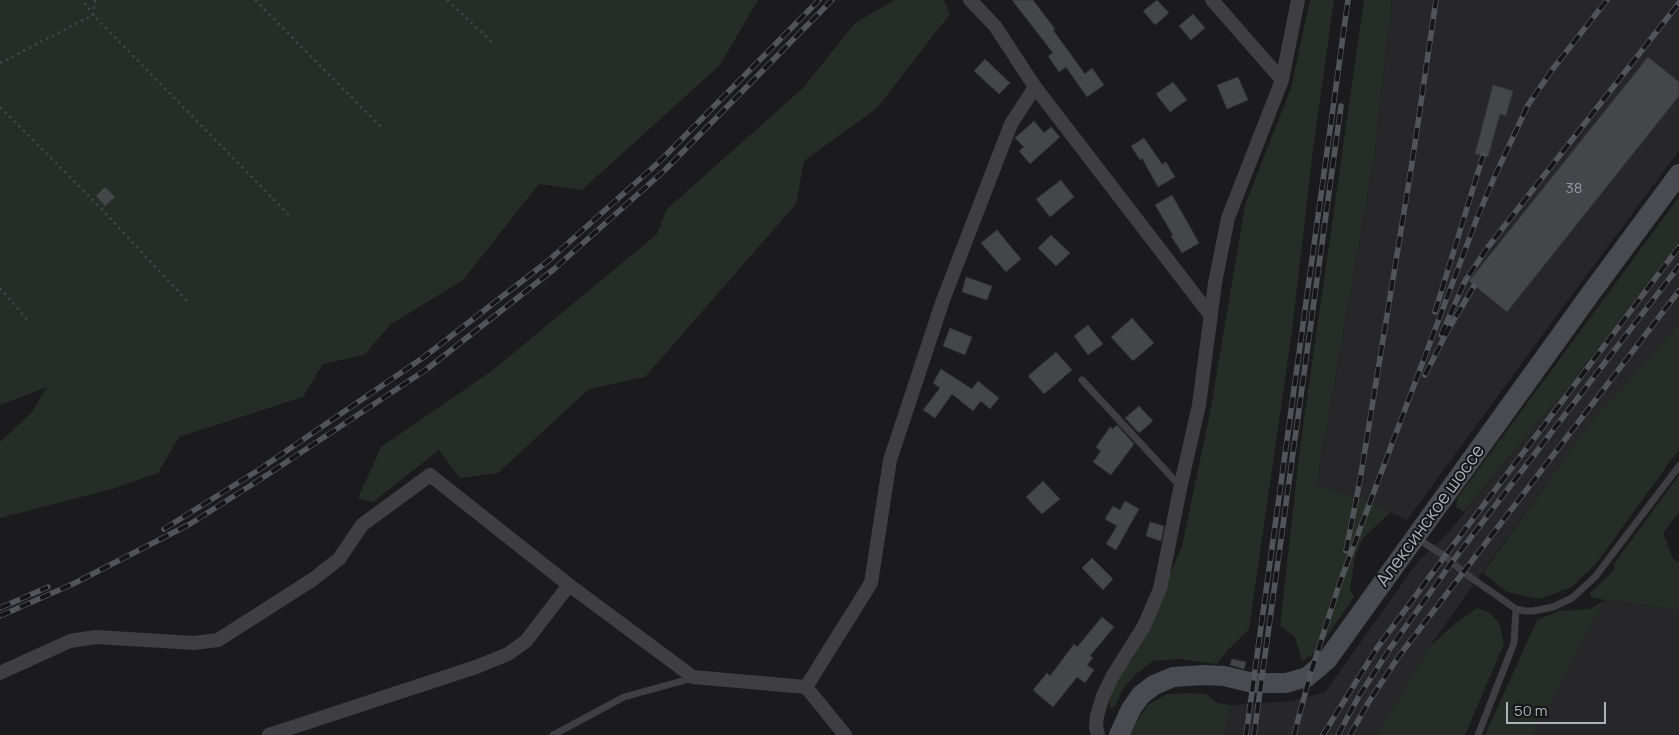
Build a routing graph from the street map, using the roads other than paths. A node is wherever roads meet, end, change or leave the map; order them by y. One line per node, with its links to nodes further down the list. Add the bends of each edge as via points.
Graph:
1 (970, 0): 5 (street, via 995,26)
2 (1212, 0): 4 (street)
3 (1298, 0): 4 (street)
4 (1282, 80): 7 (street, via 1228,218)
5 (1035, 87): 7 (street); 16 (street, via 1011,124 1004,142 943,300 890,460 871,583)
6 (1679, 174): 11 (main road, Алексинское шоссе)
7 (1211, 316): 10 (street, via 1199,405)
8 (1082, 380): 10 (lane)
9 (1679, 466): 13 (lane, via 1595,577 1580,592 1553,607 1534,611)
10 (1180, 487): 20 (street, via 1160,589 1144,626 1112,677 1097,716)
11 (1415, 538): 13 (lane, via 1445,556); 21 (main road, Алексинское шоссе, via 1336,650 1310,675 1290,683 1274,684 1214,675 1173,677 1142,695 1131,709)
12 (569, 586): 14 (street, via 430,475 362,524 338,559 319,575 218,640 194,643 96,637 70,641); 15 (street); 17 (street, via 526,641 508,654)
13 (1516, 609): 22 (lane, via 1514,643)
14 (0, 673)
15 (693, 677): 16 (street); 18 (lane, via 624,697)
16 (806, 687): 19 (street)
17 (269, 735)
18 (553, 735)
19 (845, 735)
20 (1098, 735)
21 (1119, 735)
22 (1478, 735)

